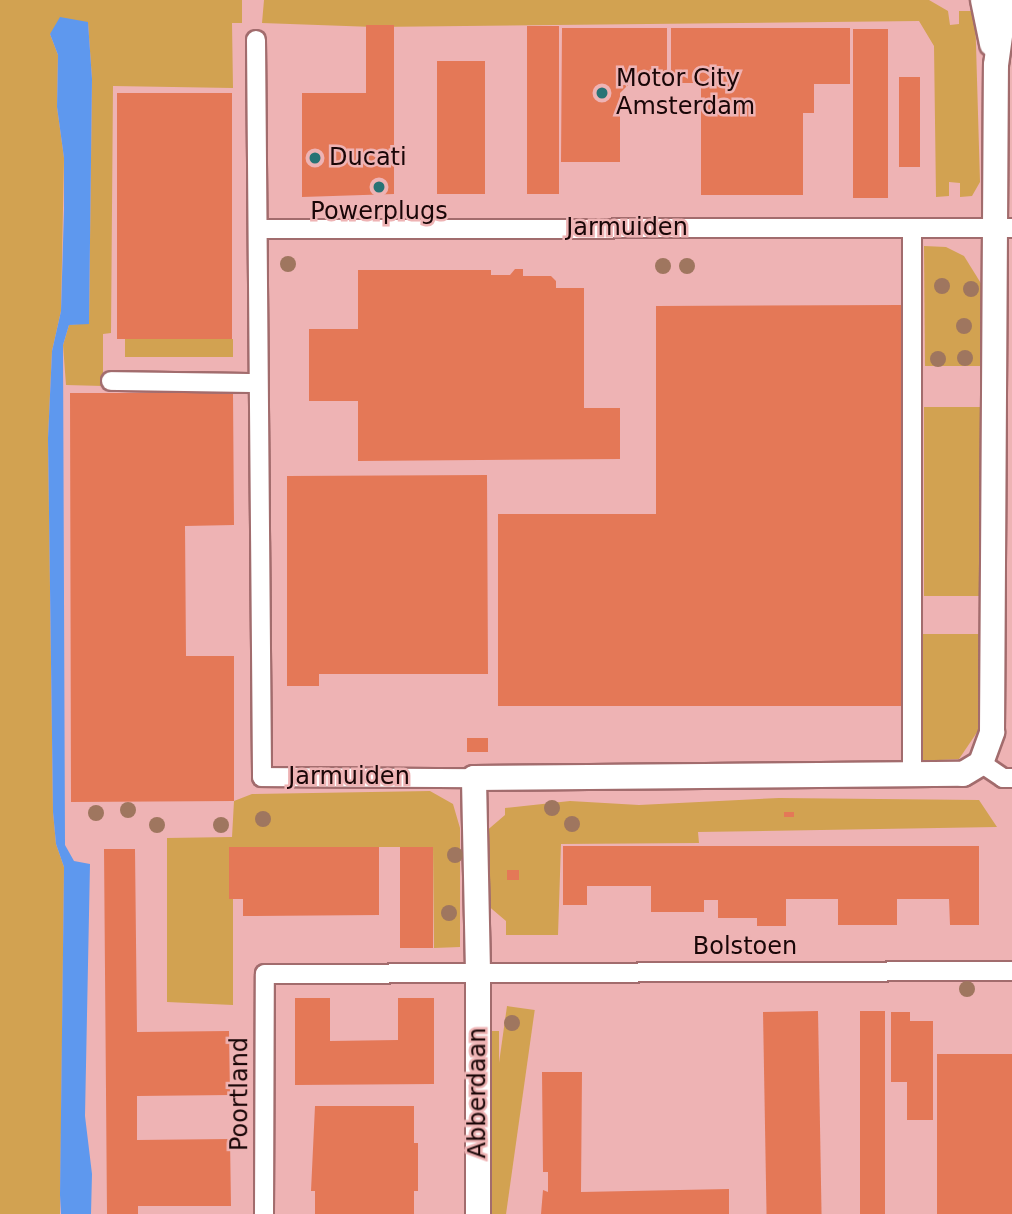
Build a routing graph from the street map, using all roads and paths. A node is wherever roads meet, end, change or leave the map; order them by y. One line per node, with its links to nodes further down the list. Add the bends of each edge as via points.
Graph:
1 (983, 0): 4 (main road)
2 (1005, 0): 4 (main road)
3 (256, 40): 7 (street, Jarmuiden)
4 (996, 65): 6 (main road)
5 (912, 228): 6 (street, Jarmuiden); 7 (street, Jarmuiden); 11 (street)
6 (1004, 228): 10 (main road, via 992,732)
7 (259, 229): 9 (street, Jarmuiden)
8 (111, 381): 9 (street)
9 (258, 383): 12 (street, Jarmuiden, via 262,777)
10 (981, 763): 11 (main road, Jarmuiden, via 963,774); 13 (street, via 1003,778)
11 (912, 775): 12 (main road, Jarmuiden)
12 (474, 778): 14 (main road, Abberdaan)
13 (1012, 778)
14 (478, 971): 15 (street, Bolstoen); 16 (street, Poortland, via 265,974); 17 (main road, Abberdaan)
15 (1012, 971)
16 (264, 1214)
17 (478, 1214)

